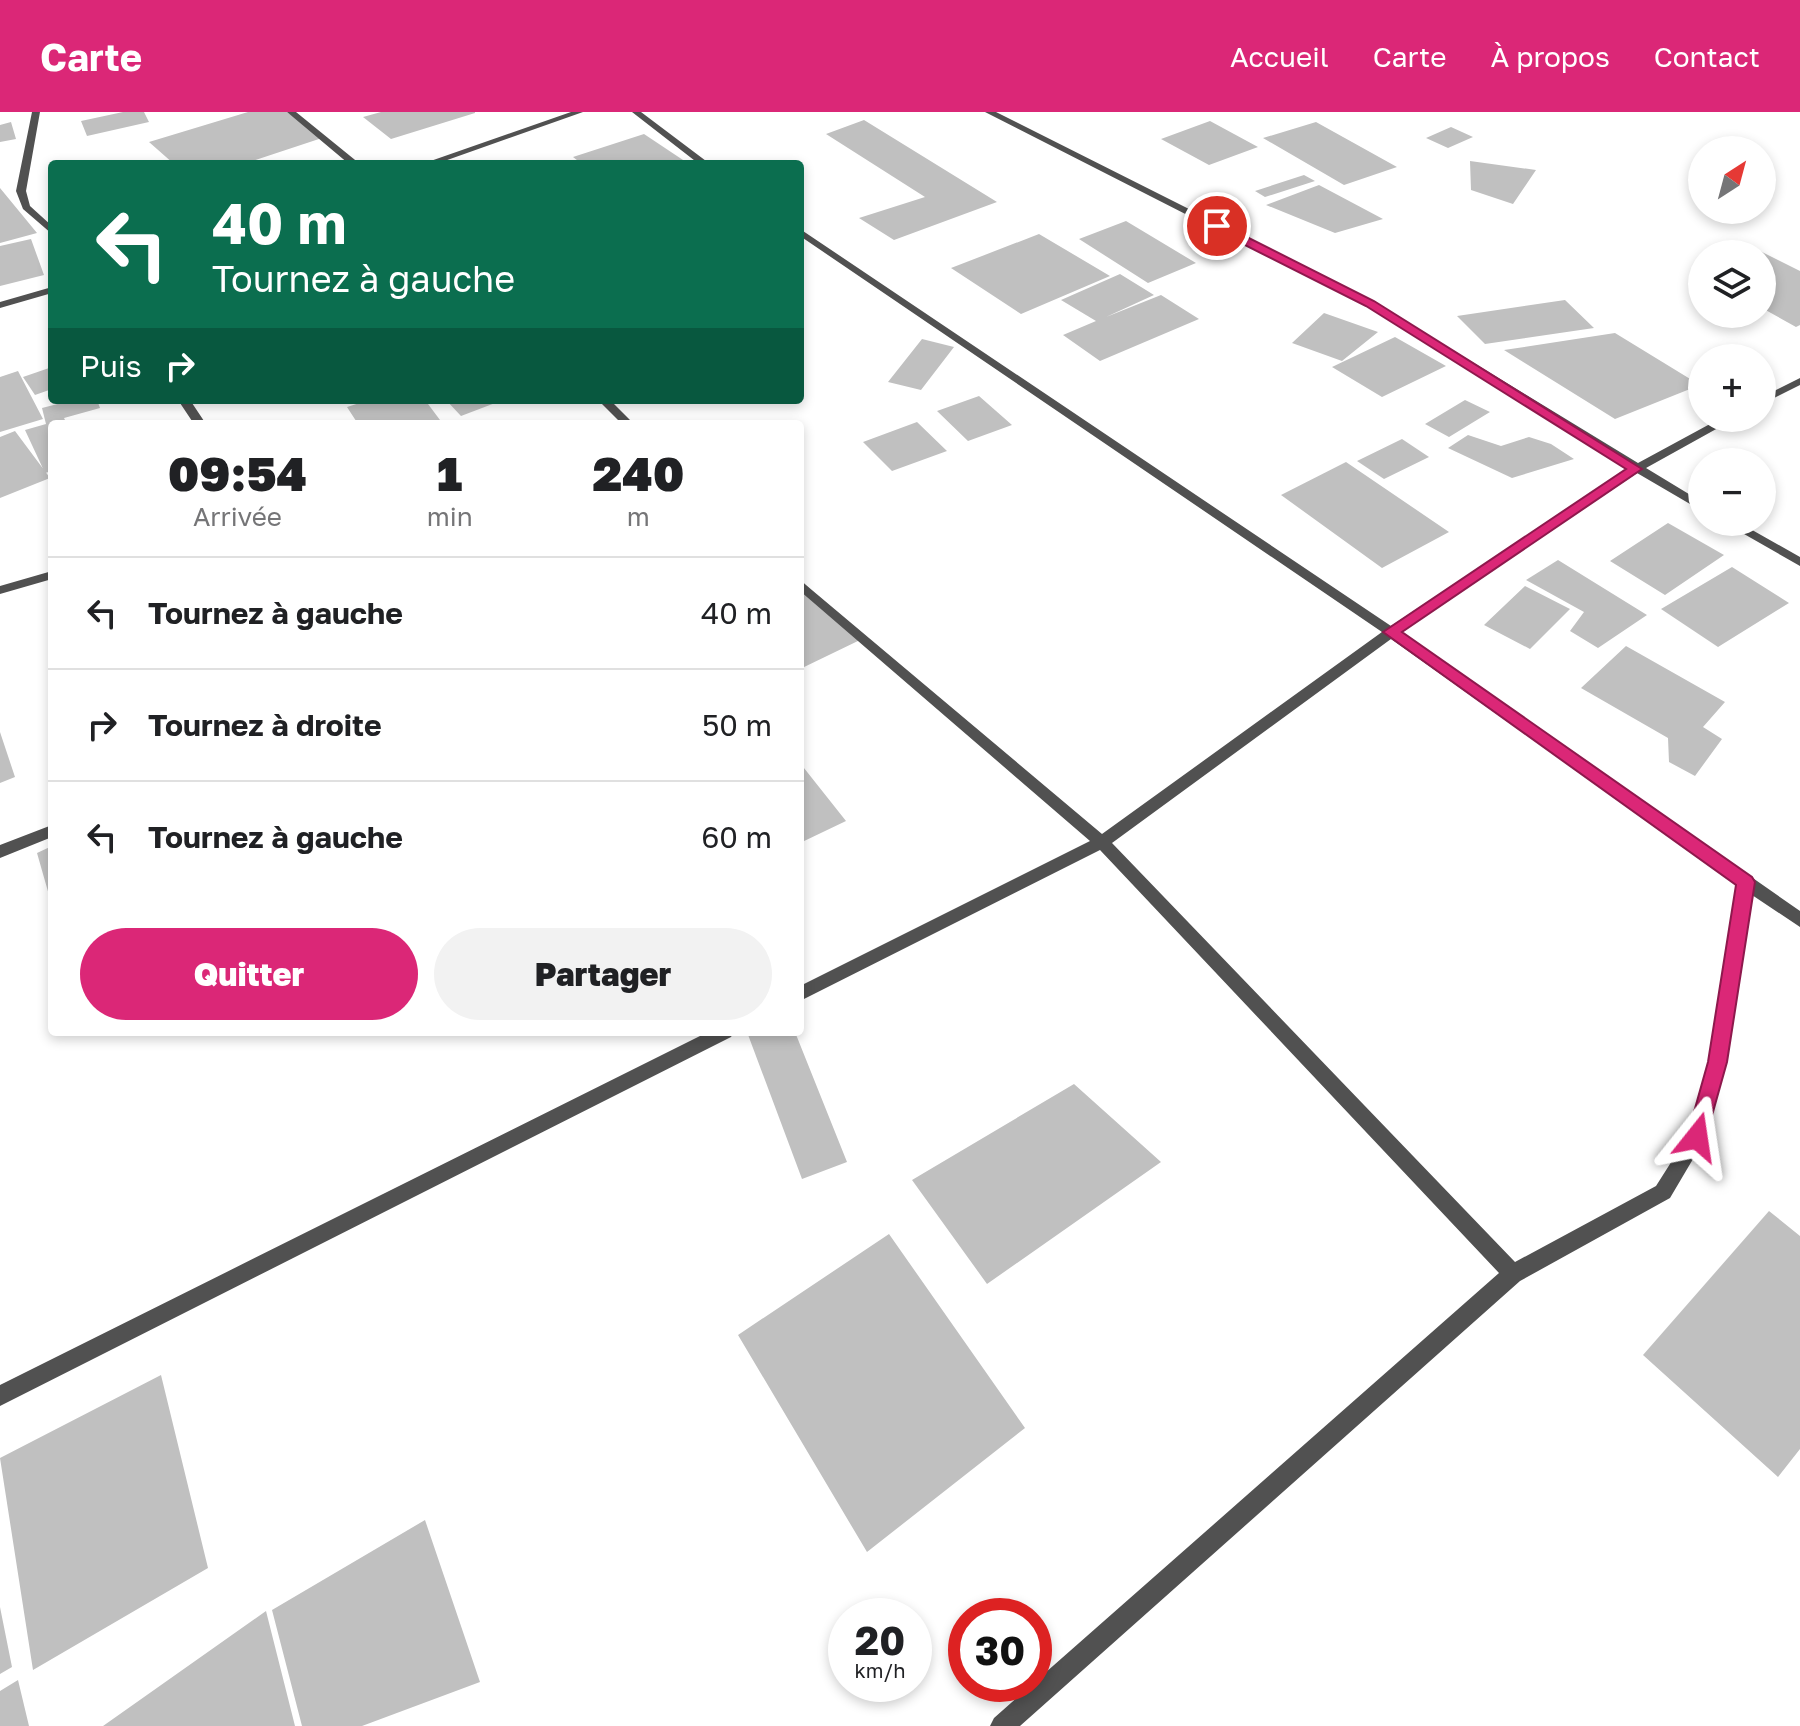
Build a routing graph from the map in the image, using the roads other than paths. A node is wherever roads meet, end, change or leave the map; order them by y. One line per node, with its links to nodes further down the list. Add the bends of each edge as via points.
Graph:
1 (36, 112): 9 (street, via 21,191 26,207)
2 (291, 112): 6 (street)
3 (579, 112): 7 (street)
4 (636, 112): 8 (street)
5 (989, 112): 18 (street, via 1370,304)
6 (350, 160)
7 (439, 160)
8 (700, 160)
9 (48, 227)
10 (804, 235): 25 (street)
11 (48, 291): 12 (street)
12 (0, 305)
13 (1800, 381): 14 (street)
14 (1776, 394)
15 (608, 404): 16 (street)
16 (624, 420)
17 (1704, 432): 18 (street)
18 (1635, 469): 19 (street); 25 (street)
19 (1688, 499)
20 (1754, 536): 21 (street)
21 (1800, 562)
22 (48, 576): 24 (street)
23 (804, 587): 27 (street)
24 (0, 590)
25 (1391, 632): 27 (street); 29 (street)
26 (48, 833): 28 (street)
27 (1102, 842): 31 (street); 33 (street)
28 (0, 852)
29 (1746, 882): 30 (street); 33 (street, via 1717,1062 1697,1137 1663,1192)
30 (1800, 920)
31 (804, 992)
32 (717, 1036): 34 (street)
33 (1513, 1274): 35 (street)
34 (0, 1396)
35 (1002, 1726)

